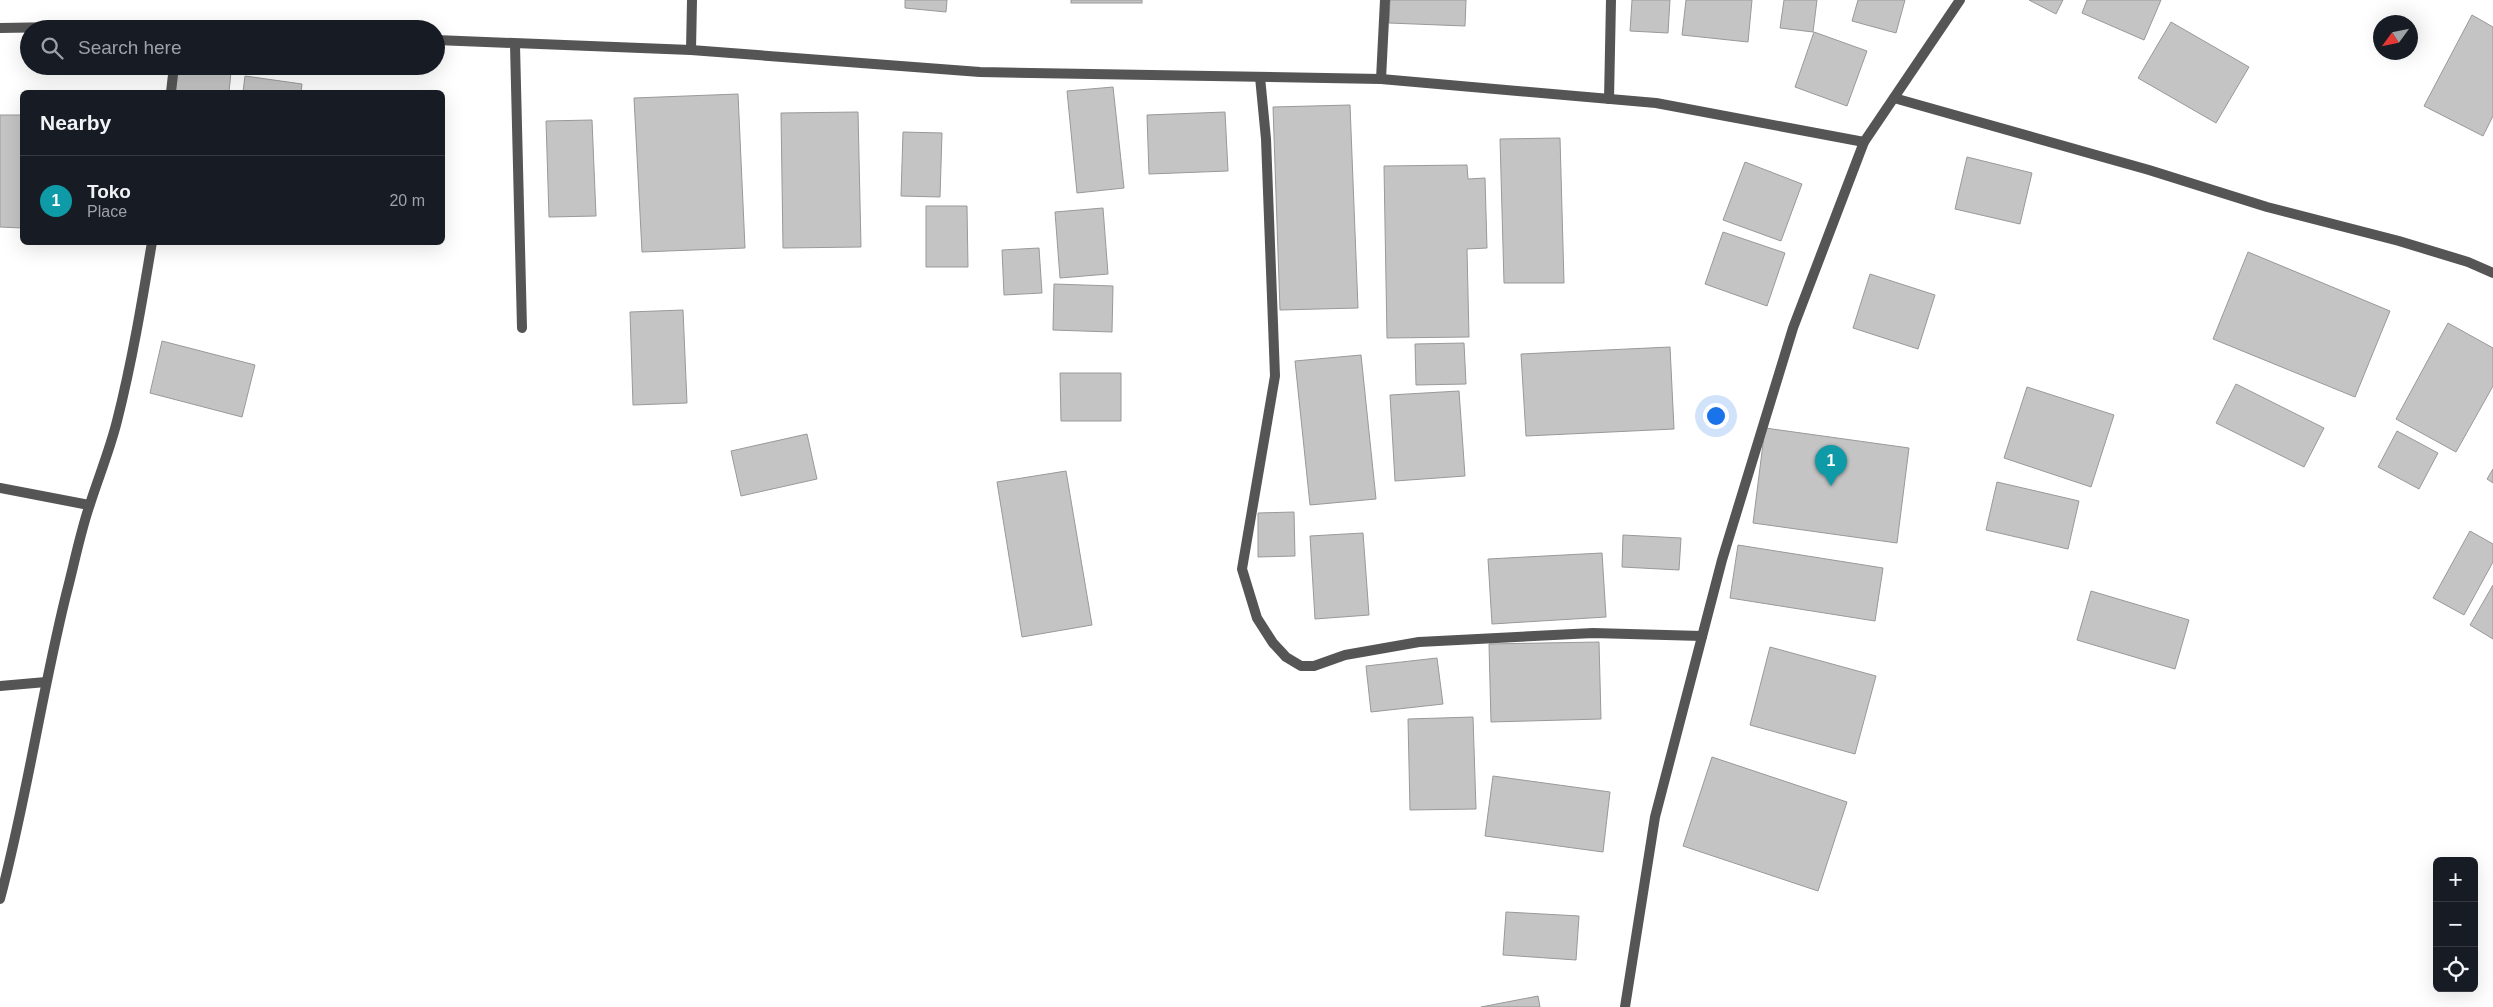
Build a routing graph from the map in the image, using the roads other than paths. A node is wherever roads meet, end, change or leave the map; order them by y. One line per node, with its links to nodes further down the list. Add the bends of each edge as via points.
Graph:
1 (692, 0): 9 (street)
2 (1385, 0): 12 (street)
3 (1611, 0): 15 (street)
4 (1960, 0): 14 (street)
5 (0, 28): 6 (street)
6 (20, 28)
7 (445, 41): 8 (street)
8 (515, 45): 9 (street); 19 (street)
9 (691, 50): 11 (street, via 980,72)
10 (173, 75): 13 (street)
11 (1260, 77): 12 (street); 22 (street, via 1266,139 1275,376 1242,569 1257,618 1273,643 1286,657 1301,666 1314,666 1346,655 1419,642 1593,633)
12 (1381, 79): 15 (street)
13 (171, 90)
14 (1894, 98): 16 (street); 18 (street, via 2267,207 2400,241)
15 (1609, 99): 16 (street, via 1656,103)
16 (1864, 142): 22 (street, via 1793,328)
17 (151, 245): 21 (street, via 132,358 104,466)
18 (2493, 273)
19 (522, 328)
20 (0, 488): 21 (street)
21 (89, 505): 23 (street)
22 (1702, 636): 26 (street, via 1655,817)
23 (46, 682): 24 (street); 25 (street, via 14,847)
24 (0, 686)
25 (0, 899)
26 (1625, 1007)

